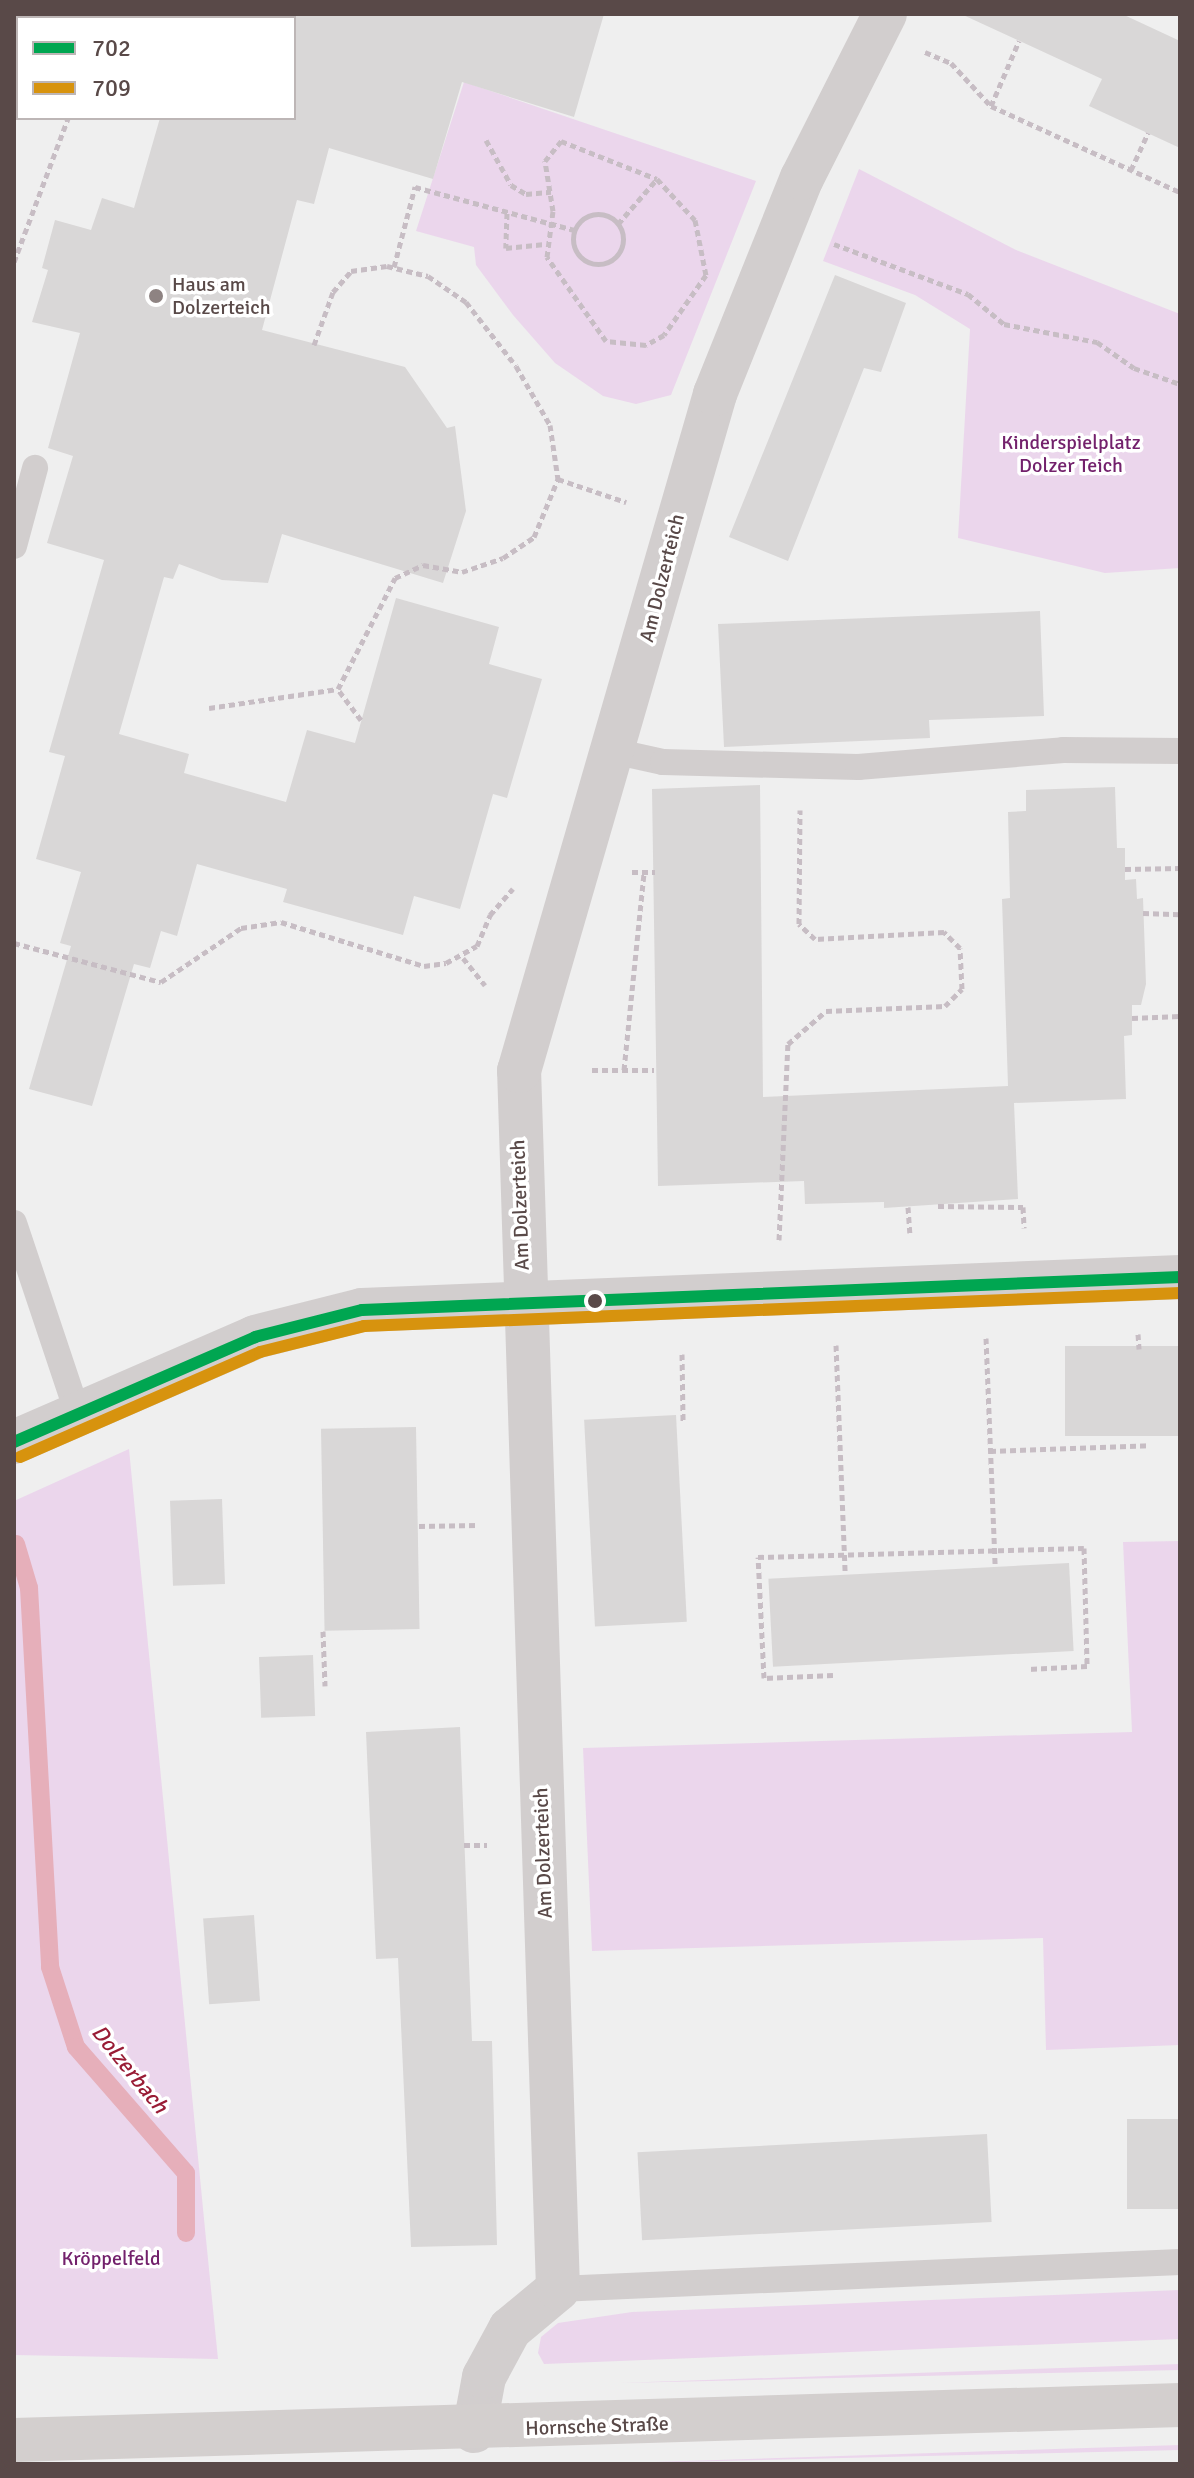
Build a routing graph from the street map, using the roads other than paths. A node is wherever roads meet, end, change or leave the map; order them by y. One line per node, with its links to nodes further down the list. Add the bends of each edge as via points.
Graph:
1 (881, 22): 4 (street, Am Dolzerteich, via 782,226 715,394)
2 (35, 468): 3 (lane)
3 (14, 546)
4 (613, 751): 5 (lane, via 663,762 797,765); 8 (street, Am Dolzerteich, via 519,1071)
5 (1180, 751)
6 (14, 1223): 9 (lane)
7 (1180, 1277): 8 (street)
8 (522, 1299): 9 (street, via 362,1310 299,1323); 12 (street, Am Dolzerteich)
9 (78, 1414): 10 (street)
10 (14, 1442)
11 (1180, 2262): 12 (lane)
12 (558, 2289): 14 (street, via 510,2329 484,2377)
13 (1180, 2405): 14 (main road, Hornsche Straße)
14 (474, 2431): 15 (main road, Hornsche Straße)
15 (14, 2440)

